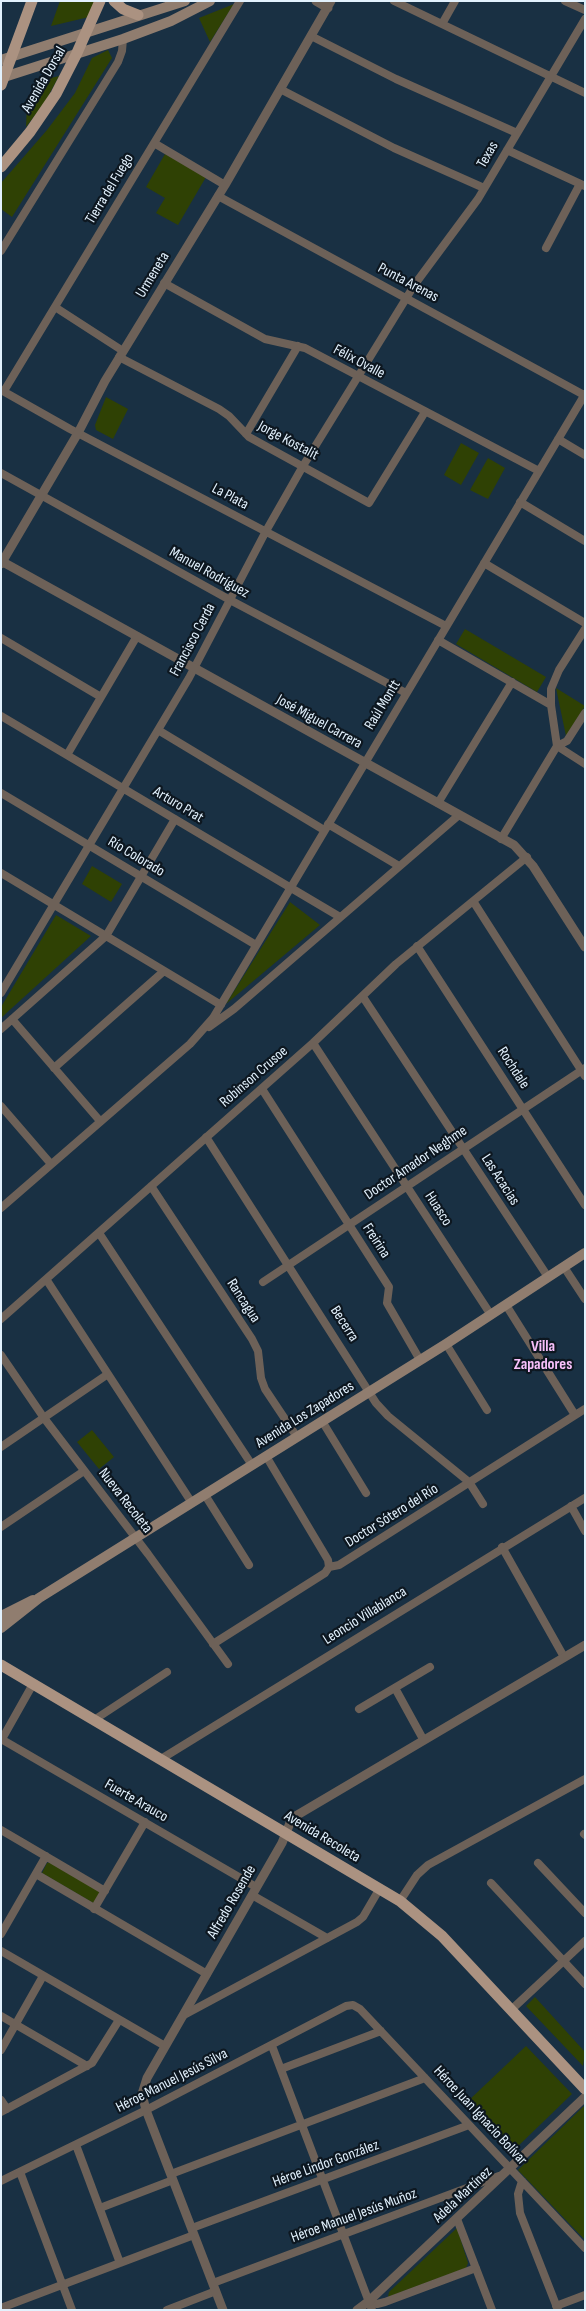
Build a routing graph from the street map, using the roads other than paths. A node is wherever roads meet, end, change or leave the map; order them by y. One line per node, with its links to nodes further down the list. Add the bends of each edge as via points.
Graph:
1 (31, 1): 21 (main road)
2 (100, 1): 17 (main road, Avenida Dorsal)
3 (114, 1): 14 (main road)
4 (185, 1): 11 (main road)
5 (210, 1): 19 (main road)
6 (240, 1): 27 (street, Tierra del Fuego)
7 (316, 1): 12 (street)
8 (394, 1): 16 (street)
9 (455, 1): 16 (street)
10 (565, 1): 13 (street)
11 (169, 3): 14 (main road)
12 (329, 5): 18 (street, Urmeneta)
13 (585, 10)
14 (138, 15): 17 (main road)
15 (585, 19): 22 (street, Texas)
16 (442, 24): 22 (street)
17 (88, 32): 20 (main road, Avenida Dorsal); 21 (main road)
18 (311, 36): 24 (street, Urmeneta); 26 (street, via 396,79)
19 (123, 39): 20 (main road); 35 (street, via 118,62)
20 (76, 55): 23 (main road); 29 (main road, Avenida Dorsal, via 43,113)
21 (7, 58): 23 (main road)
22 (550, 76): 25 (street); 26 (street, Texas)
23 (2, 80)
24 (280, 89): 30 (street, Urmeneta); 32 (street, via 386,144)
25 (585, 93)
26 (517, 133): 28 (street, Texas)
27 (154, 143): 30 (street); 38 (street, Tierra del Fuego)
28 (507, 150): 31 (street); 32 (street, Texas)
29 (1, 167)
30 (225, 185): 33 (street, Urmeneta)
31 (582, 185): 34 (street)
32 (484, 188): 37 (street, Texas, via 468,215)
33 (218, 196): 36 (street, Urmeneta); 37 (street, Punta Arenas)
34 (546, 248)
35 (1, 251)
36 (164, 283): 39 (street, Félix Ovalle, via 265,340); 40 (street, Urmeneta)
37 (406, 298): 41 (street, Francisco Cerda); 43 (street, Punta Arenas)
38 (55, 307): 40 (street, Jorge Kostalit); 42 (street, Tierra del Fuego)
39 (298, 346): 41 (street, Félix Ovalle); 46 (street)
40 (121, 354): 45 (street, Urmeneta); 46 (street, Jorge Kostalit, via 224,413)
41 (357, 377): 44 (street, Félix Ovalle); 49 (street, Francisco Cerda)
42 (3, 391): 45 (street, La Plata)
43 (584, 395): 47 (street, Raúl Montt)
44 (425, 412): 49 (street, Jorge Kostalit, via 369,502); 50 (street, Félix Ovalle)
45 (78, 433): 52 (street, Urmeneta); 54 (street, La Plata)
46 (246, 434): 49 (street, Jorge Kostalit)
47 (558, 439): 48 (street); 50 (street, Raúl Montt)
48 (585, 454)
49 (303, 466): 54 (street, Francisco Cerda)
50 (539, 471): 53 (street, Raúl Montt)
51 (1, 473): 52 (street, Manuel Rodríguez)
52 (42, 496): 56 (street, Urmeneta); 58 (street, Manuel Rodríguez)
53 (520, 502): 55 (street); 57 (street, Raúl Montt)
54 (266, 531): 58 (street, Francisco Cerda); 60 (street, La Plata)
55 (585, 540)
56 (2, 562): 62 (street, José Miguel Carrera)
57 (484, 563): 59 (street); 60 (street, Raúl Montt)
58 (230, 600): 65 (street, Francisco Cerda); 67 (street, Manuel Rodríguez)
59 (585, 623)
60 (446, 626): 64 (street, Raúl Montt)
61 (585, 629): 69 (street, via 555,676)
62 (137, 636): 65 (street, José Miguel Carrera); 68 (street)
63 (1, 638): 68 (street)
64 (438, 640): 66 (street); 67 (street, Raúl Montt)
65 (194, 668): 72 (street, Francisco Cerda); 75 (street, José Miguel Carrera)
66 (512, 682): 69 (street); 79 (street)
67 (406, 693): 75 (street, Raúl Montt)
68 (101, 697): 74 (street)
69 (551, 705): 73 (street)
70 (585, 713): 73 (street, via 567,741)
71 (1, 716): 74 (street, Arturo Prat)
72 (158, 730): 77 (street, Francisco Cerda); 82 (street)
73 (557, 746): 76 (street); 83 (street)
74 (67, 755): 77 (street, Arturo Prat)
75 (364, 763): 79 (street, José Miguel Carrera); 82 (street, Raúl Montt)
76 (585, 764)
77 (123, 788): 81 (street, Arturo Prat); 84 (street, Francisco Cerda)
78 (1, 793): 84 (street, Río Colorado)
79 (438, 803): 80 (street, José Miguel Carrera)
80 (459, 815): 83 (street, José Miguel Carrera); 86 (street, Raúl Montt)
81 (175, 819): 88 (street); 89 (street, Arturo Prat)
82 (326, 827): 86 (street); 89 (street, Raúl Montt)
83 (501, 838): 85 (street, José Miguel Carrera)
84 (89, 845): 88 (street, Río Colorado); 91 (street, Francisco Cerda)
85 (527, 857): 90 (street, Robinson Crusoe); 96 (street, José Miguel Carrera)
86 (399, 866): 92 (street, Raúl Montt)
87 (1, 873): 91 (street)
88 (141, 876): 93 (street); 94 (street, Río Colorado)
89 (290, 887): 92 (street, Arturo Prat); 94 (street, Raúl Montt)
90 (473, 901): 95 (street, Robinson Crusoe); 106 (street)
91 (54, 904): 93 (street); 98 (street, Francisco Cerda)
92 (340, 917): 103 (street, Raúl Montt, via 234,1009)
93 (106, 936): 97 (street); 101 (street)
94 (256, 945): 100 (street, Raúl Montt)
95 (417, 946): 99 (street, Robinson Crusoe); 108 (street, Rochdale)
96 (585, 947)
97 (164, 970): 100 (street); 105 (street)
98 (1, 994)
99 (363, 997): 104 (street, Robinson Crusoe); 112 (street, Las Acacias)
100 (221, 1005): 103 (street, Raúl Montt)
101 (12, 1020): 102 (street); 105 (street)
102 (1, 1029)
103 (204, 1030): 110 (street, Raúl Montt)
104 (313, 1043): 107 (street, Robinson Crusoe); 115 (street, Huasco)
105 (54, 1068): 110 (street)
106 (584, 1072): 108 (street, Doctor Amador Neghme)
107 (262, 1089): 111 (street, Robinson Crusoe); 118 (street, Freirina)
108 (523, 1109): 112 (street, Doctor Amador Neghme); 116 (street, Rochdale)
109 (3, 1111): 113 (street)
110 (100, 1121): 113 (street, Raúl Montt)
111 (206, 1138): 114 (street, Robinson Crusoe); 121 (street, Becerra)
112 (463, 1149): 115 (street, Doctor Amador Neghme); 123 (street, Las Acacias)
113 (51, 1164): 117 (street, Raúl Montt)
114 (151, 1186): 119 (street, Robinson Crusoe); 140 (street, Rancagua, via 255,1345 263,1384)
115 (407, 1186): 118 (street, Doctor Amador Neghme); 128 (street, Huasco)
116 (585, 1205)
117 (1, 1208)
118 (349, 1225): 121 (street, Doctor Amador Neghme); 132 (street, Freirina, via 389,1287 387,1303)
119 (99, 1233): 124 (street, Robinson Crusoe); 143 (street)
120 (585, 1253): 122 (main road, Avenida Los Zapadores)
121 (289, 1265): 125 (street, Doctor Amador Neghme); 134 (street, Becerra)
122 (564, 1267): 123 (main road, Avenida Los Zapadores); 126 (street)
123 (548, 1278): 127 (main road, Avenida Los Zapadores)
124 (46, 1280): 129 (street, Robinson Crusoe); 133 (street)
125 (263, 1282)
126 (585, 1299)
127 (506, 1305): 128 (main road, Avenida Los Zapadores); 137 (street)
128 (491, 1315): 130 (main road, Avenida Los Zapadores)
129 (1, 1319)
130 (446, 1344): 132 (main road, Avenida Los Zapadores); 136 (street)
131 (1, 1355): 138 (street, Nueva Recoleta)
132 (420, 1360): 134 (main road, Avenida Los Zapadores)
133 (108, 1374): 138 (street); 149 (street)
134 (370, 1391): 139 (main road, Avenida Los Zapadores); 145 (street, Becerra, via 388,1416)
135 (585, 1409): 137 (street, Doctor Sótero del Río)
136 (488, 1410)
137 (575, 1415): 145 (street, Doctor Sótero del Río)
138 (44, 1418): 141 (street); 144 (street, Nueva Recoleta)
139 (322, 1421): 140 (main road, Avenida Los Zapadores); 146 (street)
140 (297, 1437): 142 (main road, Avenida Los Zapadores)
141 (1, 1447)
142 (266, 1456): 143 (main road, Avenida Los Zapadores); 157 (street, via 328,1560)
143 (252, 1465): 147 (main road, Avenida Los Zapadores)
144 (84, 1471): 152 (street); 154 (street, Nueva Recoleta)
145 (469, 1482): 150 (street, Becerra); 157 (street, Doctor Sótero del Río, via 339,1565)
146 (366, 1493)
147 (205, 1495): 149 (main road, Avenida Los Zapadores); 156 (street)
148 (585, 1498): 151 (street, Leoncio Villablanca)
149 (192, 1503): 154 (main road, Avenida Los Zapadores)
150 (483, 1504)
151 (571, 1506): 153 (street); 155 (street, Leoncio Villablanca)
152 (1, 1527)
153 (585, 1530)
154 (136, 1538): 158 (main road, Avenida Los Zapadores); 161 (street, Nueva Recoleta)
155 (502, 1547): 163 (street); 174 (street, Leoncio Villablanca)
156 (249, 1565)
157 (329, 1567): 161 (street, Doctor Sótero del Río, via 325,1574)
158 (39, 1598): 159 (main road, Avenida Los Zapadores); 160 (main road, Avenida Los Zapadores)
159 (1, 1616)
160 (1, 1628)
161 (214, 1644): 164 (street, Nueva Recoleta)
162 (585, 1645): 163 (street, Alfredo Rosende)
163 (564, 1657): 173 (street, Alfredo Rosende)
164 (228, 1664)
165 (1, 1665): 168 (main road, Avenida Recoleta)
166 (430, 1667): 169 (street)
167 (167, 1672): 171 (street)
168 (33, 1684): 171 (main road, Avenida Recoleta); 172 (street)
169 (395, 1688): 170 (street); 173 (street)
170 (359, 1709)
171 (94, 1720): 174 (main road, Avenida Recoleta)
172 (2, 1739): 176 (street, Fuerte Arauco)
173 (423, 1739): 178 (street, Alfredo Rosende, via 298,1813 289,1822)
174 (161, 1759): 178 (main road, Avenida Recoleta)
175 (585, 1779): 186 (street, via 428,1865 417,1875)
176 (145, 1822): 184 (street); 185 (street, Fuerte Arauco)
177 (1, 1830): 179 (street)
178 (286, 1833): 183 (main road, Avenida Recoleta); 185 (street, Alfredo Rosende)
179 (46, 1856): 181 (street); 184 (street)
180 (538, 1863): 188 (street)
181 (36, 1874): 187 (street); 189 (street)
182 (490, 1883): 193 (street)
183 (380, 1888): 186 (main road, Avenida Recoleta); 190 (street, via 360,1920)
184 (105, 1891): 187 (street)
185 (254, 1891): 190 (street, Fuerte Arauco); 194 (street, Alfredo Rosende)
186 (400, 1901): 198 (main road, Avenida Recoleta, via 442,1936)
187 (94, 1909): 194 (street)
188 (585, 1913)
189 (1, 1934)
190 (327, 1938): 199 (street)
191 (585, 1941): 193 (street)
192 (1, 1952): 195 (street)
193 (563, 1961): 196 (street); 198 (street)
194 (207, 1974): 199 (street, Alfredo Rosende)
195 (43, 1976): 201 (street); 202 (street)
196 (585, 1984)
197 (353, 2005): 203 (street, Héroe Juan Ignacio Bolívar); 205 (street, Héroe Manuel Jesús Silva)
198 (511, 2010): 210 (main road, Avenida Recoleta)
199 (184, 2015): 204 (street, Alfredo Rosende)
200 (1, 2016): 202 (street)
201 (119, 2020): 204 (street); 207 (street, via 98,2057)
202 (16, 2024): 206 (street); 207 (street)
203 (381, 2031): 208 (street); 209 (street, Héroe Juan Ignacio Bolívar)
204 (165, 2046): 213 (street, Alfredo Rosende, via 144,2082 142,2094)
205 (272, 2046): 208 (street); 213 (street, Héroe Manuel Jesús Silva)
206 (1, 2050)
207 (87, 2066): 214 (street)
208 (281, 2069): 215 (street)
209 (425, 2078): 215 (street); 216 (street, Héroe Juan Ignacio Bolívar)
210 (583, 2085)
211 (585, 2097): 219 (street, Adela Martínez)
212 (1, 2100): 214 (street)
213 (146, 2110): 217 (street, Héroe Manuel Jesús Silva); 220 (street, Alfredo Rosende)
214 (4, 2111)
215 (302, 2124): 220 (street); 221 (street)
216 (469, 2125): 219 (street, Héroe Juan Ignacio Bolívar); 221 (street, Héroe Lindor González)
217 (76, 2145): 218 (street, Héroe Manuel Jesús Silva); 224 (street)
218 (20, 2172): 222 (street, Héroe Manuel Jesús Silva); 231 (street)
219 (508, 2172): 223 (street, Héroe Juan Ignacio Bolívar); 225 (street, Adela Martínez); 227 (street, Héroe Manuel Jesús Muñoz)
220 (172, 2177): 224 (street); 226 (street, Alfredo Rosende)
221 (323, 2180): 226 (street, Héroe Lindor González); 227 (street)
222 (1, 2181)
223 (522, 2181): 228 (street, Héroe Juan Ignacio Bolívar); 237 (street, via 518,2194 520,2213)
224 (100, 2208): 229 (street)
225 (457, 2219): 230 (street); 235 (street, Adela Martínez)
226 (193, 2232): 229 (street, Héroe Lindor González); 232 (street, Alfredo Rosende)
227 (343, 2234): 232 (street, Héroe Manuel Jesús Muñoz); 235 (street)
228 (585, 2248)
229 (120, 2263): 231 (street, Héroe Lindor González)
230 (476, 2268): 235 (street); 242 (street)
231 (63, 2285): 236 (street, Héroe Lindor González); 238 (street)
232 (215, 2287): 239 (street, Héroe Manuel Jesús Muñoz); 240 (street, Alfredo Rosende)
233 (585, 2295): 237 (street)
234 (1, 2297): 236 (street)
235 (371, 2306): 241 (street, Adela Martínez)
236 (3, 2307)
237 (557, 2308)
238 (72, 2310)
239 (167, 2310)
240 (223, 2310)
241 (357, 2310)
242 (492, 2310)

